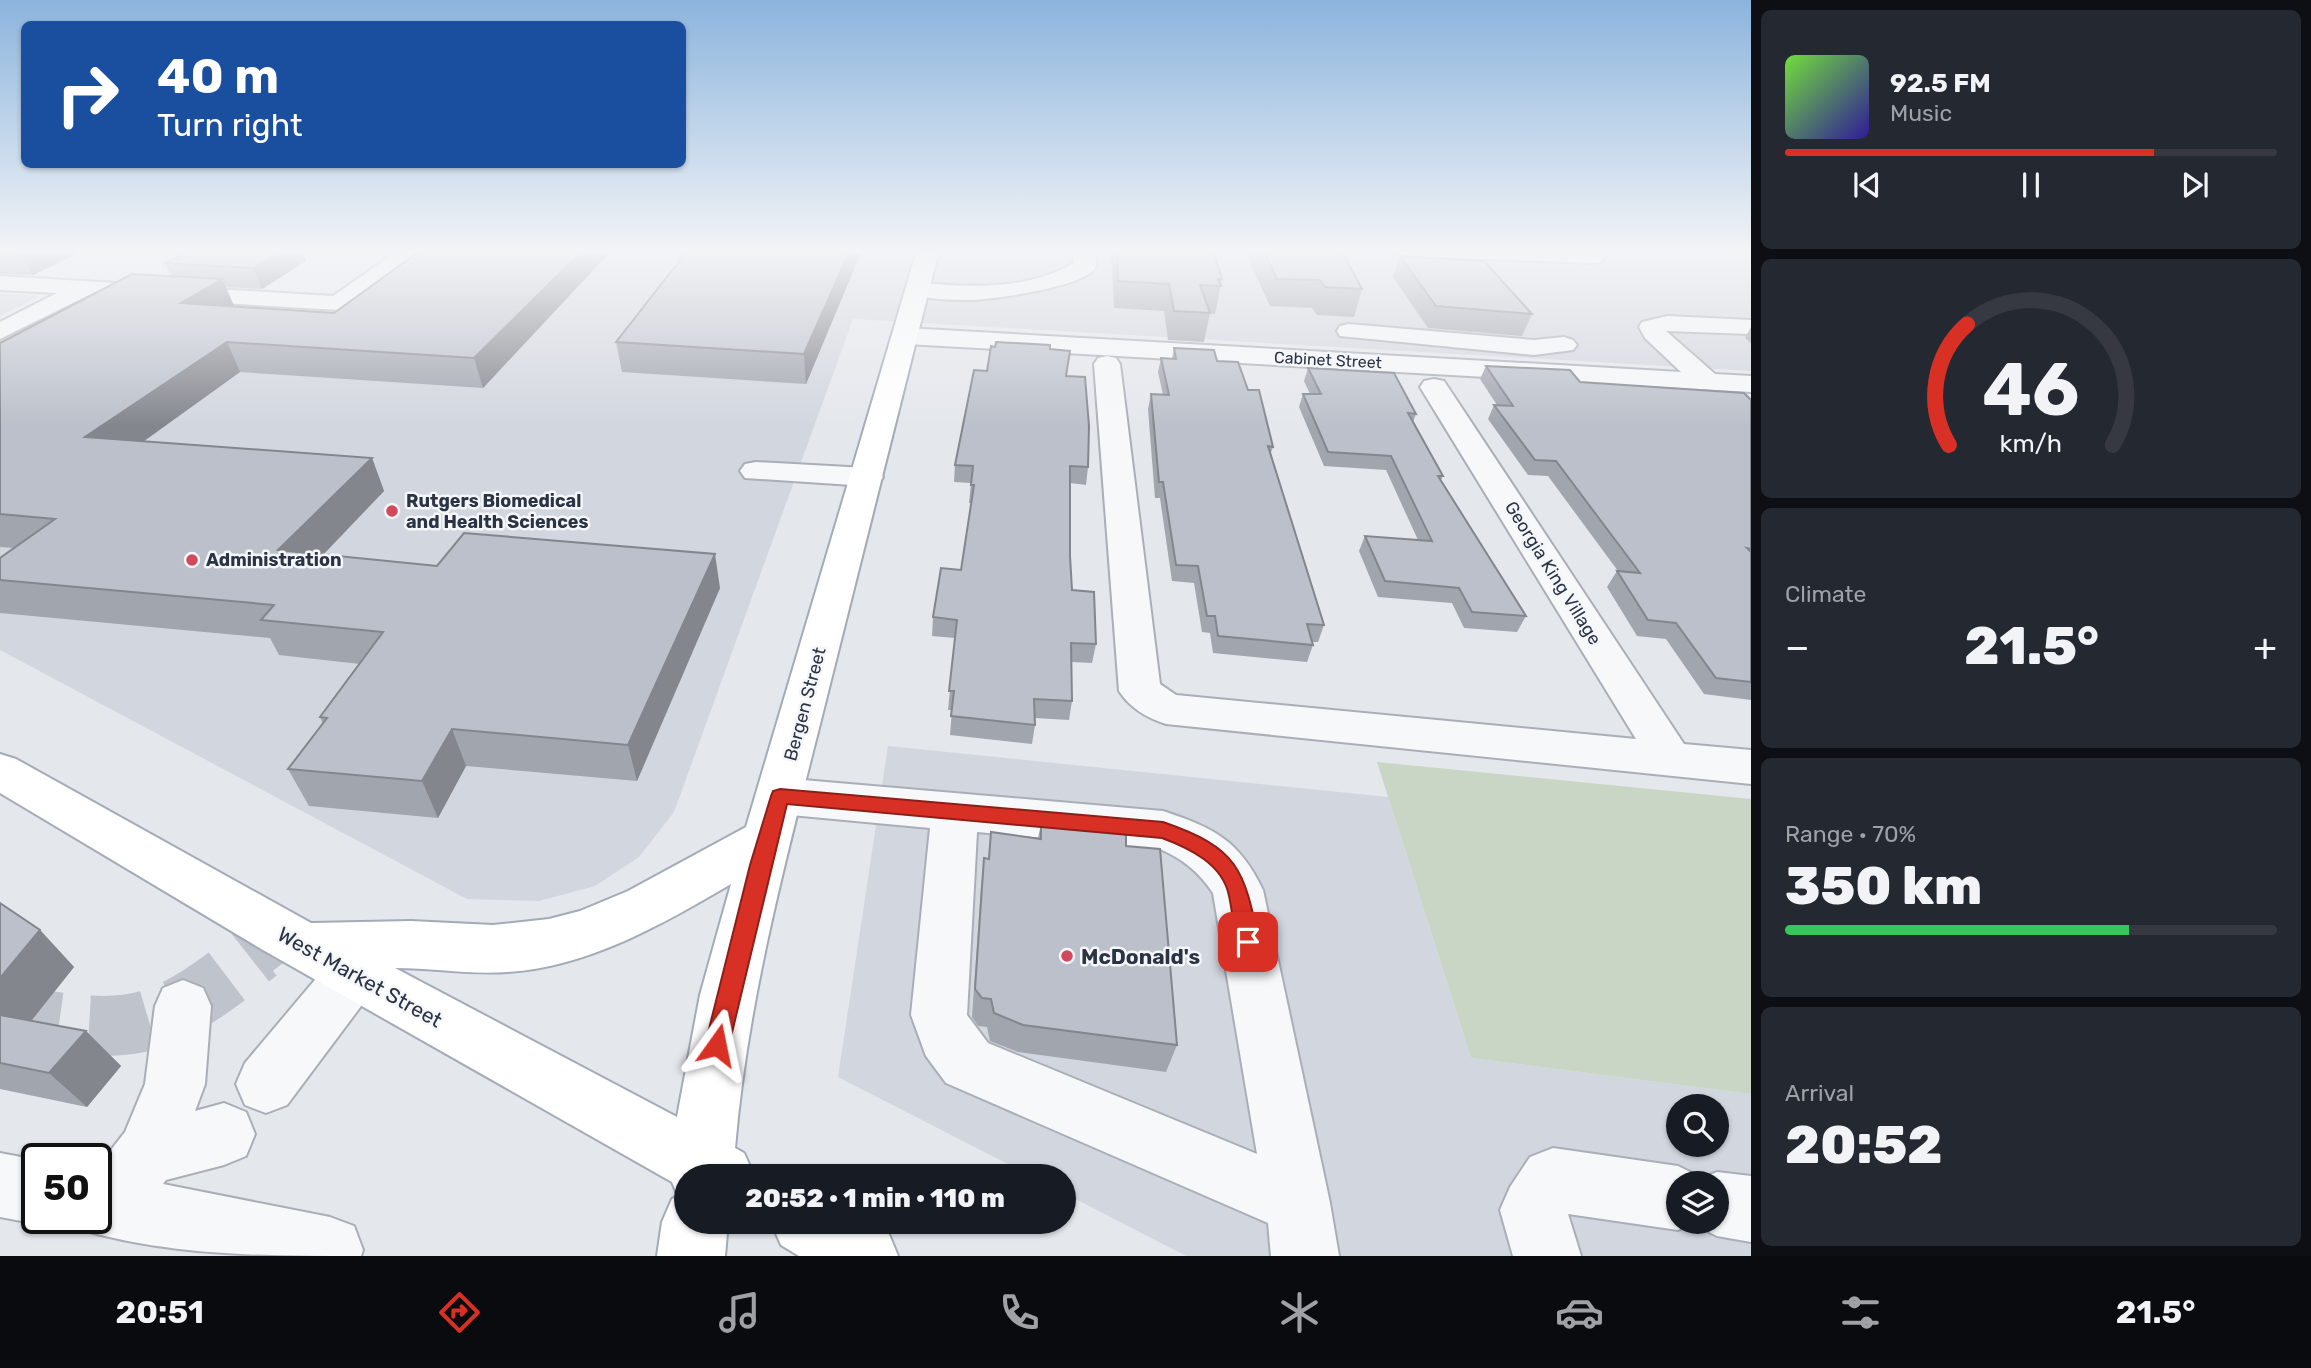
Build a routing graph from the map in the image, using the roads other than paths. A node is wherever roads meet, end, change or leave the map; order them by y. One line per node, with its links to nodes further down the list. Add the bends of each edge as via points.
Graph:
1 (45, 309): 5 (street)
2 (912, 309): 6 (main road, Bergen Street)
3 (1751, 327): 9 (street, via 1667,323 1651,327)
4 (1349, 331): 7 (street, via 1452,342)
5 (0, 332)
6 (906, 336): 9 (street, Cabinet Street); 13 (main road, Bergen Street)
7 (1564, 345)
8 (1107, 365): 14 (street, via 1140,691 1166,709)
9 (1708, 382): 10 (street, Cabinet Street)
10 (1751, 384)
11 (1434, 387): 14 (street, Georgia King Village)
12 (756, 471): 13 (street)
13 (867, 477): 18 (main road, Bergen Street)
14 (1671, 758): 15 (street)
15 (1751, 767)
16 (0, 771): 19 (main road, West Market Street)
17 (955, 811): 18 (street); 33 (street, via 939,1015 946,1037 967,1063); 33 (street, via 1163,830 1192,841 1223,863 1238,890)
18 (774, 817): 19 (main road, via 635,912 606,926 517,948 425,945); 24 (main road, Bergen Street, via 717,1045)
19 (332, 960): 21 (street); 25 (main road, West Market Street)
20 (183, 1006): 23 (street, via 175,1084)
21 (266, 1084)
22 (224, 1135): 23 (street)
23 (147, 1154): 28 (street)
24 (708, 1164)
25 (674, 1165)
26 (0, 1185): 27 (street)
27 (21, 1189)
28 (112, 1194)
29 (1666, 1196): 39 (street, via 1553,1180 1534,1210)
30 (1729, 1206): 32 (street)
31 (112, 1207): 36 (street)
32 (1751, 1209)
33 (1301, 1230)
34 (696, 1234): 37 (main road, Bergen Street)
35 (825, 1234): 38 (main road)
36 (330, 1251)
37 (691, 1256)
38 (864, 1256)
39 (1547, 1256)

